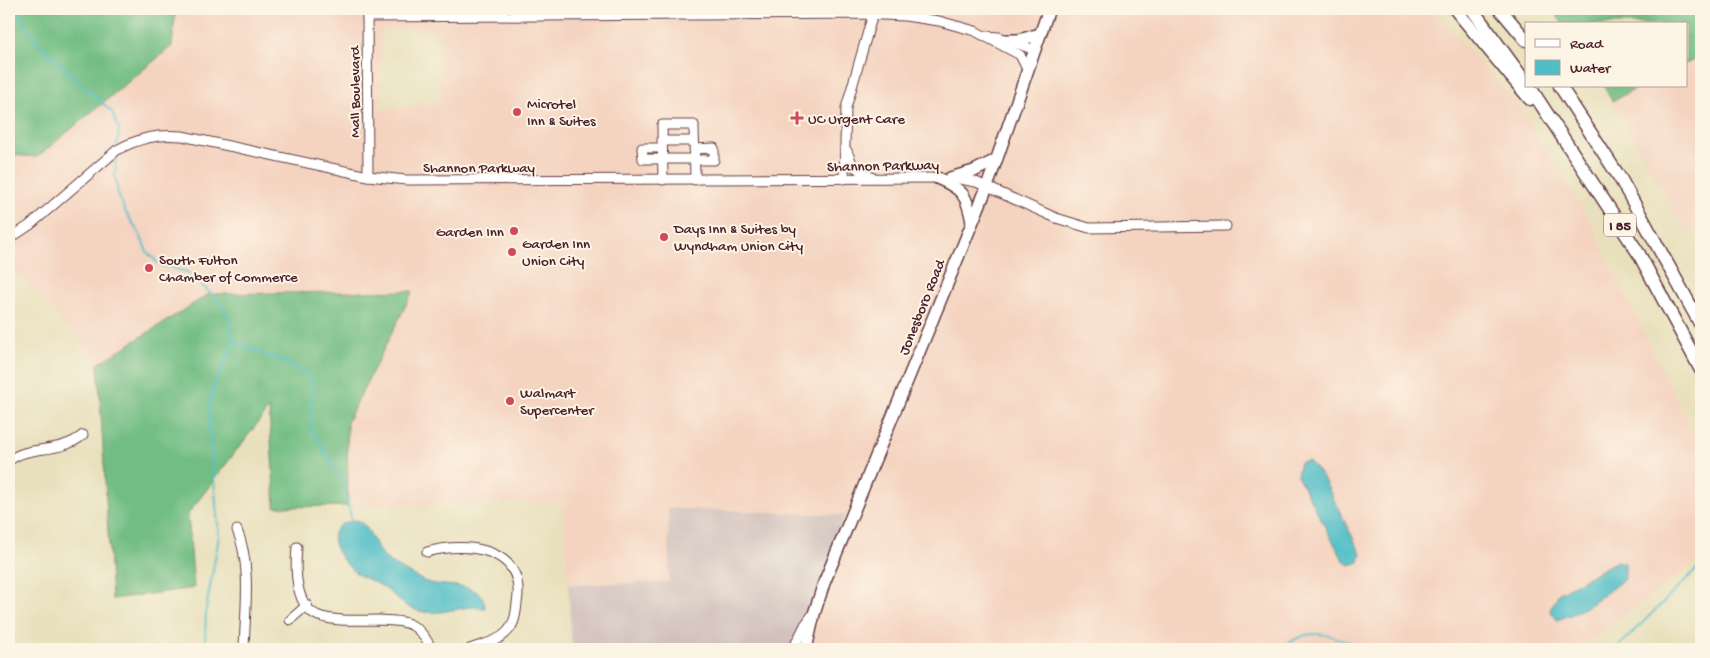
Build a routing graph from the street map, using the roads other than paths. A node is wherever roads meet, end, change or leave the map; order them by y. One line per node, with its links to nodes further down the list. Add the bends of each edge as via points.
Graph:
1 (1049, 9): 7 (main road, Jonesboro Road)
2 (1454, 9): 19 (highway)
3 (1472, 9): 13 (highway)
4 (1500, 9): 9 (highway)
5 (367, 13): 6 (street); 23 (street, Mall Boulevard)
6 (873, 14): 8 (street, via 938,22); 16 (street, via 846,108)
7 (1040, 34): 10 (main road); 11 (main road, Jonesboro Road)
8 (985, 36): 10 (street); 12 (street, via 1020,55)
9 (1525, 39)
10 (1007, 40): 11 (street)
11 (1035, 50): 12 (main road, Jonesboro Road)
12 (1028, 71): 22 (main road, Jonesboro Road)
13 (1525, 82)
14 (1530, 88): 19 (highway, I 85)
15 (1561, 88): 34 (highway, I 85, via 1620,178)
16 (844, 138): 26 (street, via 853,166); 29 (street)
17 (662, 145): 18 (street); 18 (street, via 662,125 694,125); 20 (street); 20 (street, via 642,148 642,159)
18 (694, 145): 21 (street); 21 (street, via 714,148 714,160)
19 (1570, 147): 35 (highway, I 85, via 1639,254)
20 (662, 159): 21 (street); 27 (street)
21 (694, 159): 28 (street)
22 (996, 160): 25 (main road); 30 (main road, Jonesboro Road)
23 (368, 176): 27 (street, Shannon Parkway, via 458,181); 33 (street, Shannon Parkway, via 182,136 150,136 117,150 30,225)
24 (937, 178): 25 (street, Shannon Parkway); 26 (street, Shannon Parkway); 31 (main road, via 967,198)
25 (950, 178): 30 (street, Shannon Parkway, via 969,180)
26 (875, 179): 29 (street, Shannon Parkway)
27 (663, 180): 28 (street, Shannon Parkway)
28 (695, 180): 29 (street, Shannon Parkway)
29 (844, 180)
30 (986, 187): 31 (main road, Jonesboro Road); 32 (street, Shannon Parkway, via 1056,218 1089,228)
31 (972, 222): 42 (main road, Jonesboro Road)
32 (1226, 226)
33 (9, 239)
34 (1701, 325)
35 (1701, 370)
36 (83, 435): 37 (street, via 72,444 27,452)
37 (9, 461)
38 (237, 530): 44 (street, via 245,566)
39 (297, 547): 41 (street, via 295,579)
40 (427, 552): 46 (street, via 443,548 478,548 492,552 512,570 518,598 515,620 508,631 494,641)
41 (307, 605): 43 (street); 45 (street, via 319,617 334,620 384,620 412,625)
42 (814, 614): 47 (street, Jonesboro Road); 48 (main road, Jonesboro Road)
43 (290, 620)
44 (244, 649)
45 (432, 649)
46 (470, 649)
47 (793, 649)
48 (806, 649)

